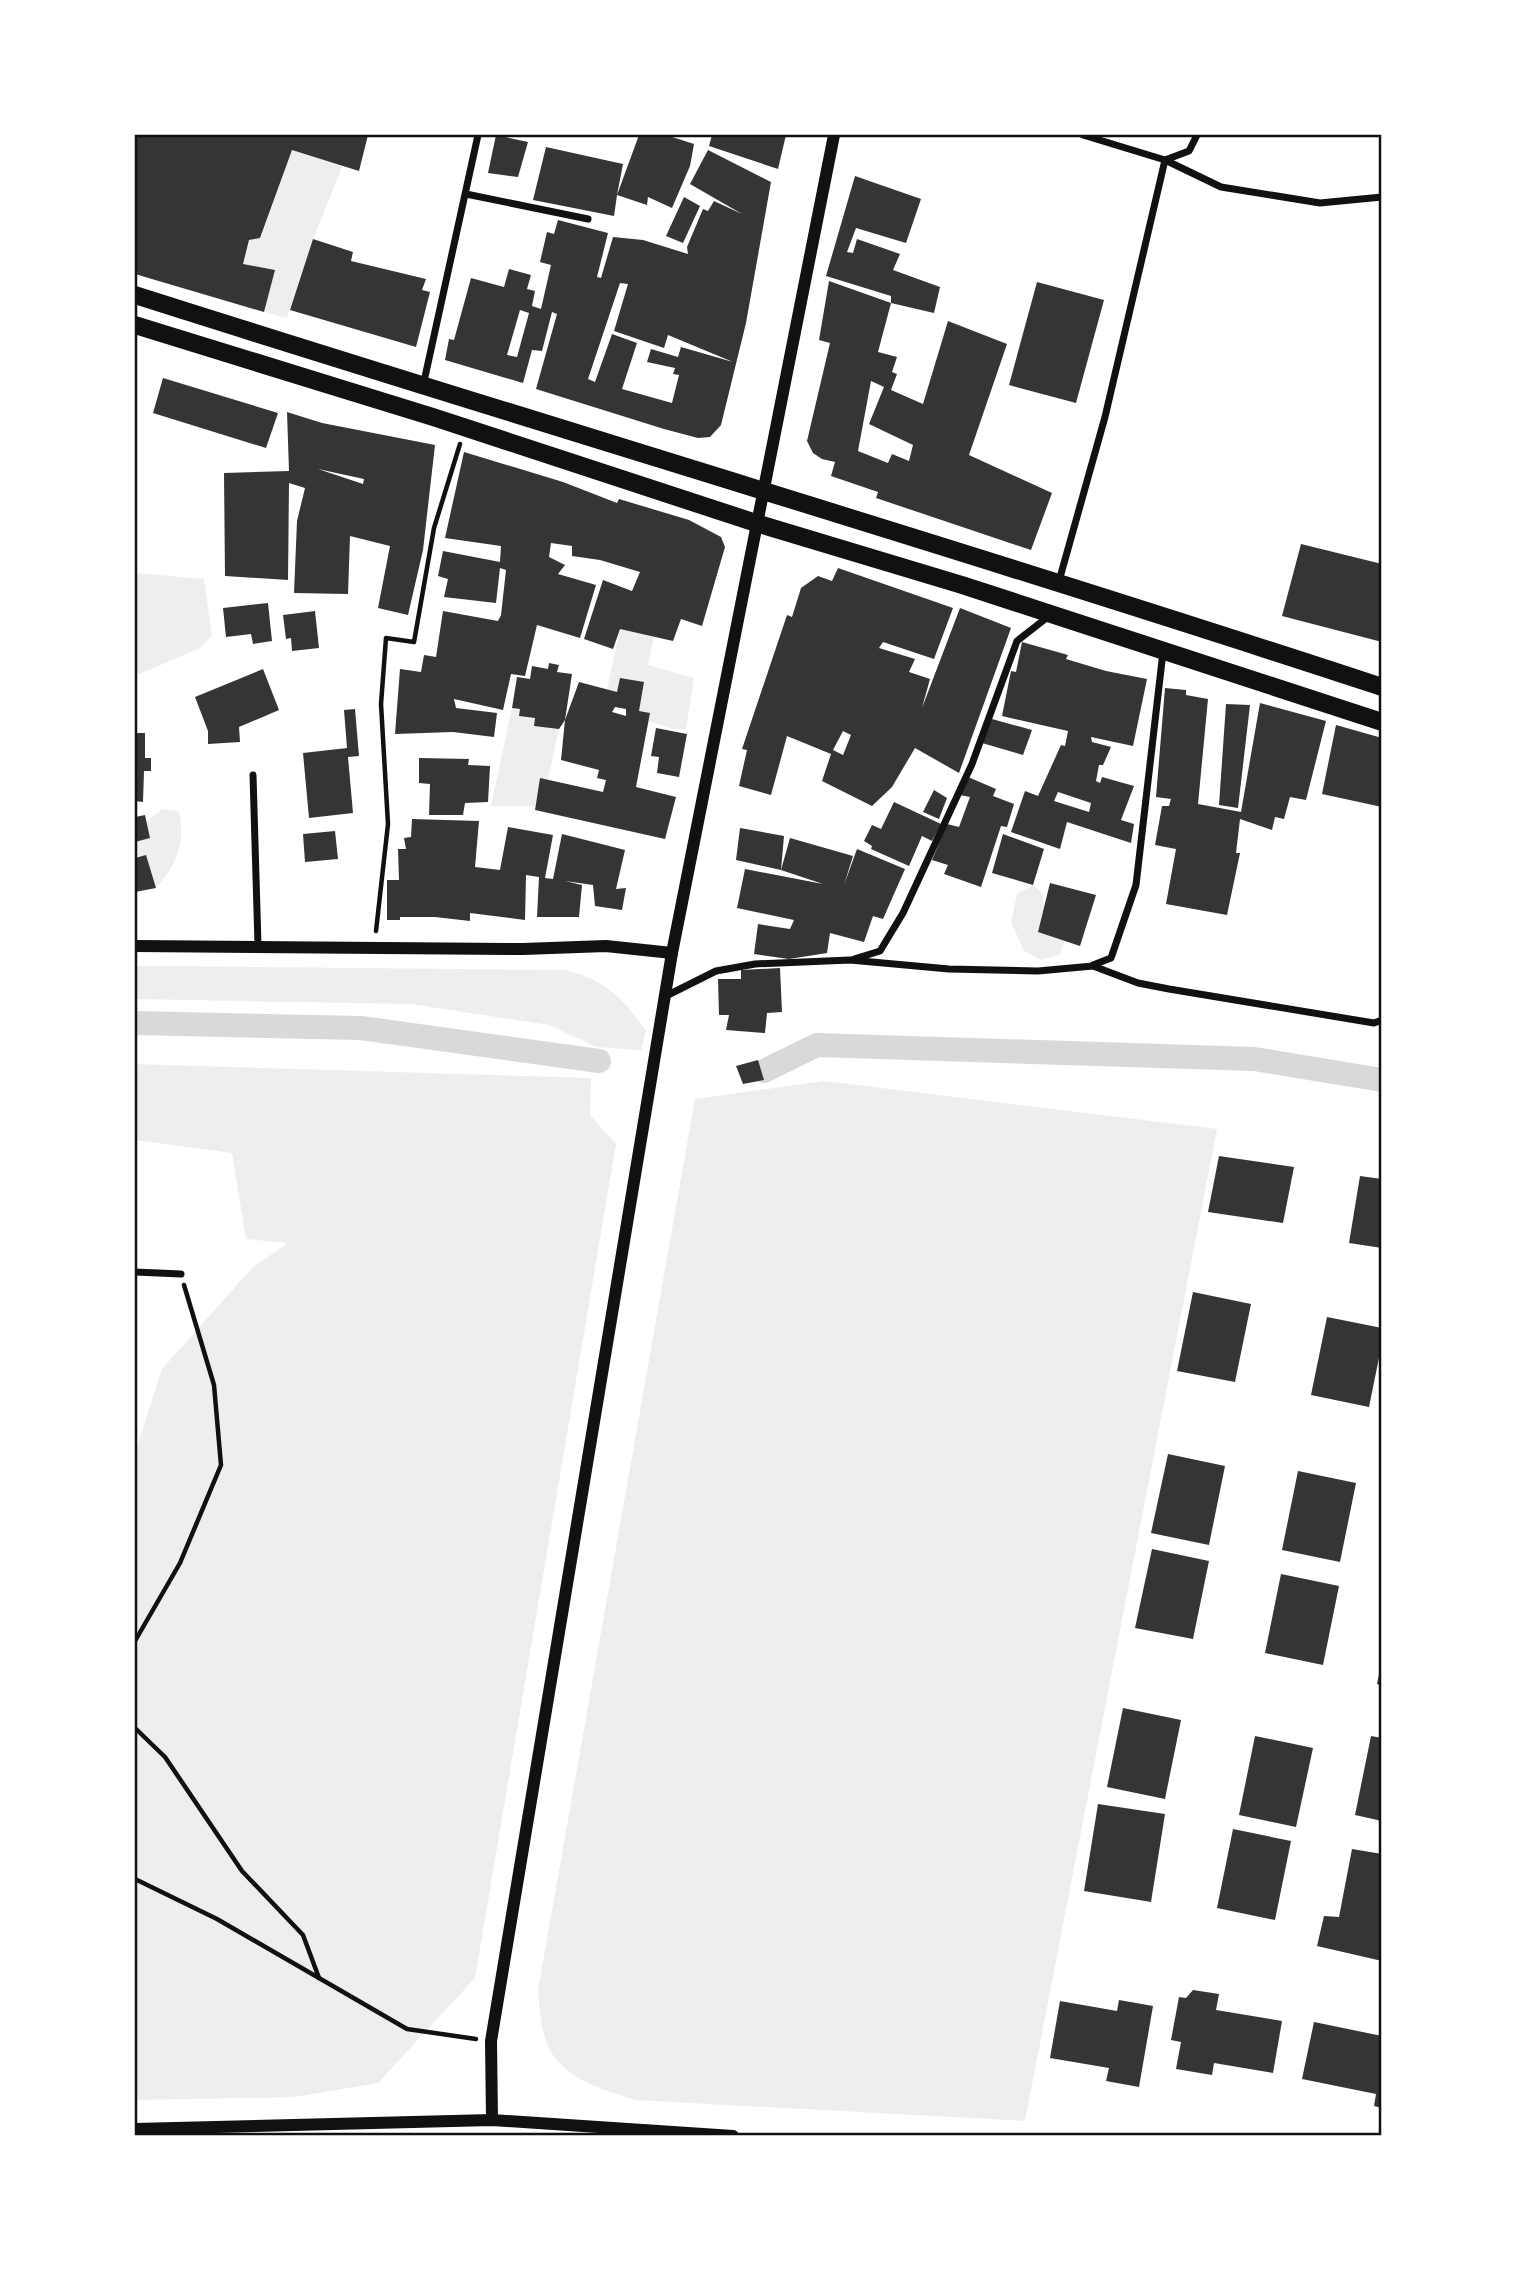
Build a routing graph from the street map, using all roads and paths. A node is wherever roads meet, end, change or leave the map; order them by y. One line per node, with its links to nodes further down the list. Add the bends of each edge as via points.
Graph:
1 (478, 135): 6 (street)
2 (834, 135): 13 (street)
3 (1083, 135): 5 (street)
4 (1197, 135): 5 (street, via 1189,151)
5 (1165, 160): 7 (street, via 1221,187 1320,203); 15 (street, via 1105,417)
6 (466, 194): 8 (street); 11 (street)
7 (1382, 197)
8 (588, 219)
9 (135, 295): 11 (main road)
10 (135, 325): 12 (main road)
11 (423, 387): 13 (main road)
12 (464, 427): 14 (main road); 23 (path, via 434,528 414,642 386,638 381,704 388,824 378,923)
13 (764, 491): 14 (street); 15 (main road)
14 (756, 523): 16 (main road); 24 (street)
15 (1059, 581): 18 (main road)
16 (1050, 615): 17 (main road); 25 (street, via 1017,640 972,764 903,913 880,951)
17 (1163, 651): 19 (main road); 26 (street, via 1136,884 1111,958)
18 (1382, 687)
19 (1382, 722)
20 (253, 775): 21 (street)
21 (258, 945): 22 (street); 23 (street)
22 (135, 946)
23 (370, 948): 24 (street, via 607,946)
24 (672, 954): 27 (street)
25 (849, 960): 26 (street, via 949,970); 27 (street, via 755,964 716,971)
26 (1093, 966): 28 (street, via 1169,989 1374,1023)
27 (666, 996): 35 (street)
28 (1382, 1020)
29 (135, 1272): 30 (street)
30 (181, 1274): 31 (path, via 214,1385 221,1465 180,1563)
31 (135, 1640)
32 (135, 1728): 34 (path, via 165,1757 242,1871 303,1936)
33 (135, 1879): 34 (path, via 217,1919)
34 (319, 1978): 35 (path, via 407,2029)
35 (491, 2041): 36 (street)
36 (492, 2120): 37 (street); 38 (street)
37 (135, 2129)
38 (733, 2136)

